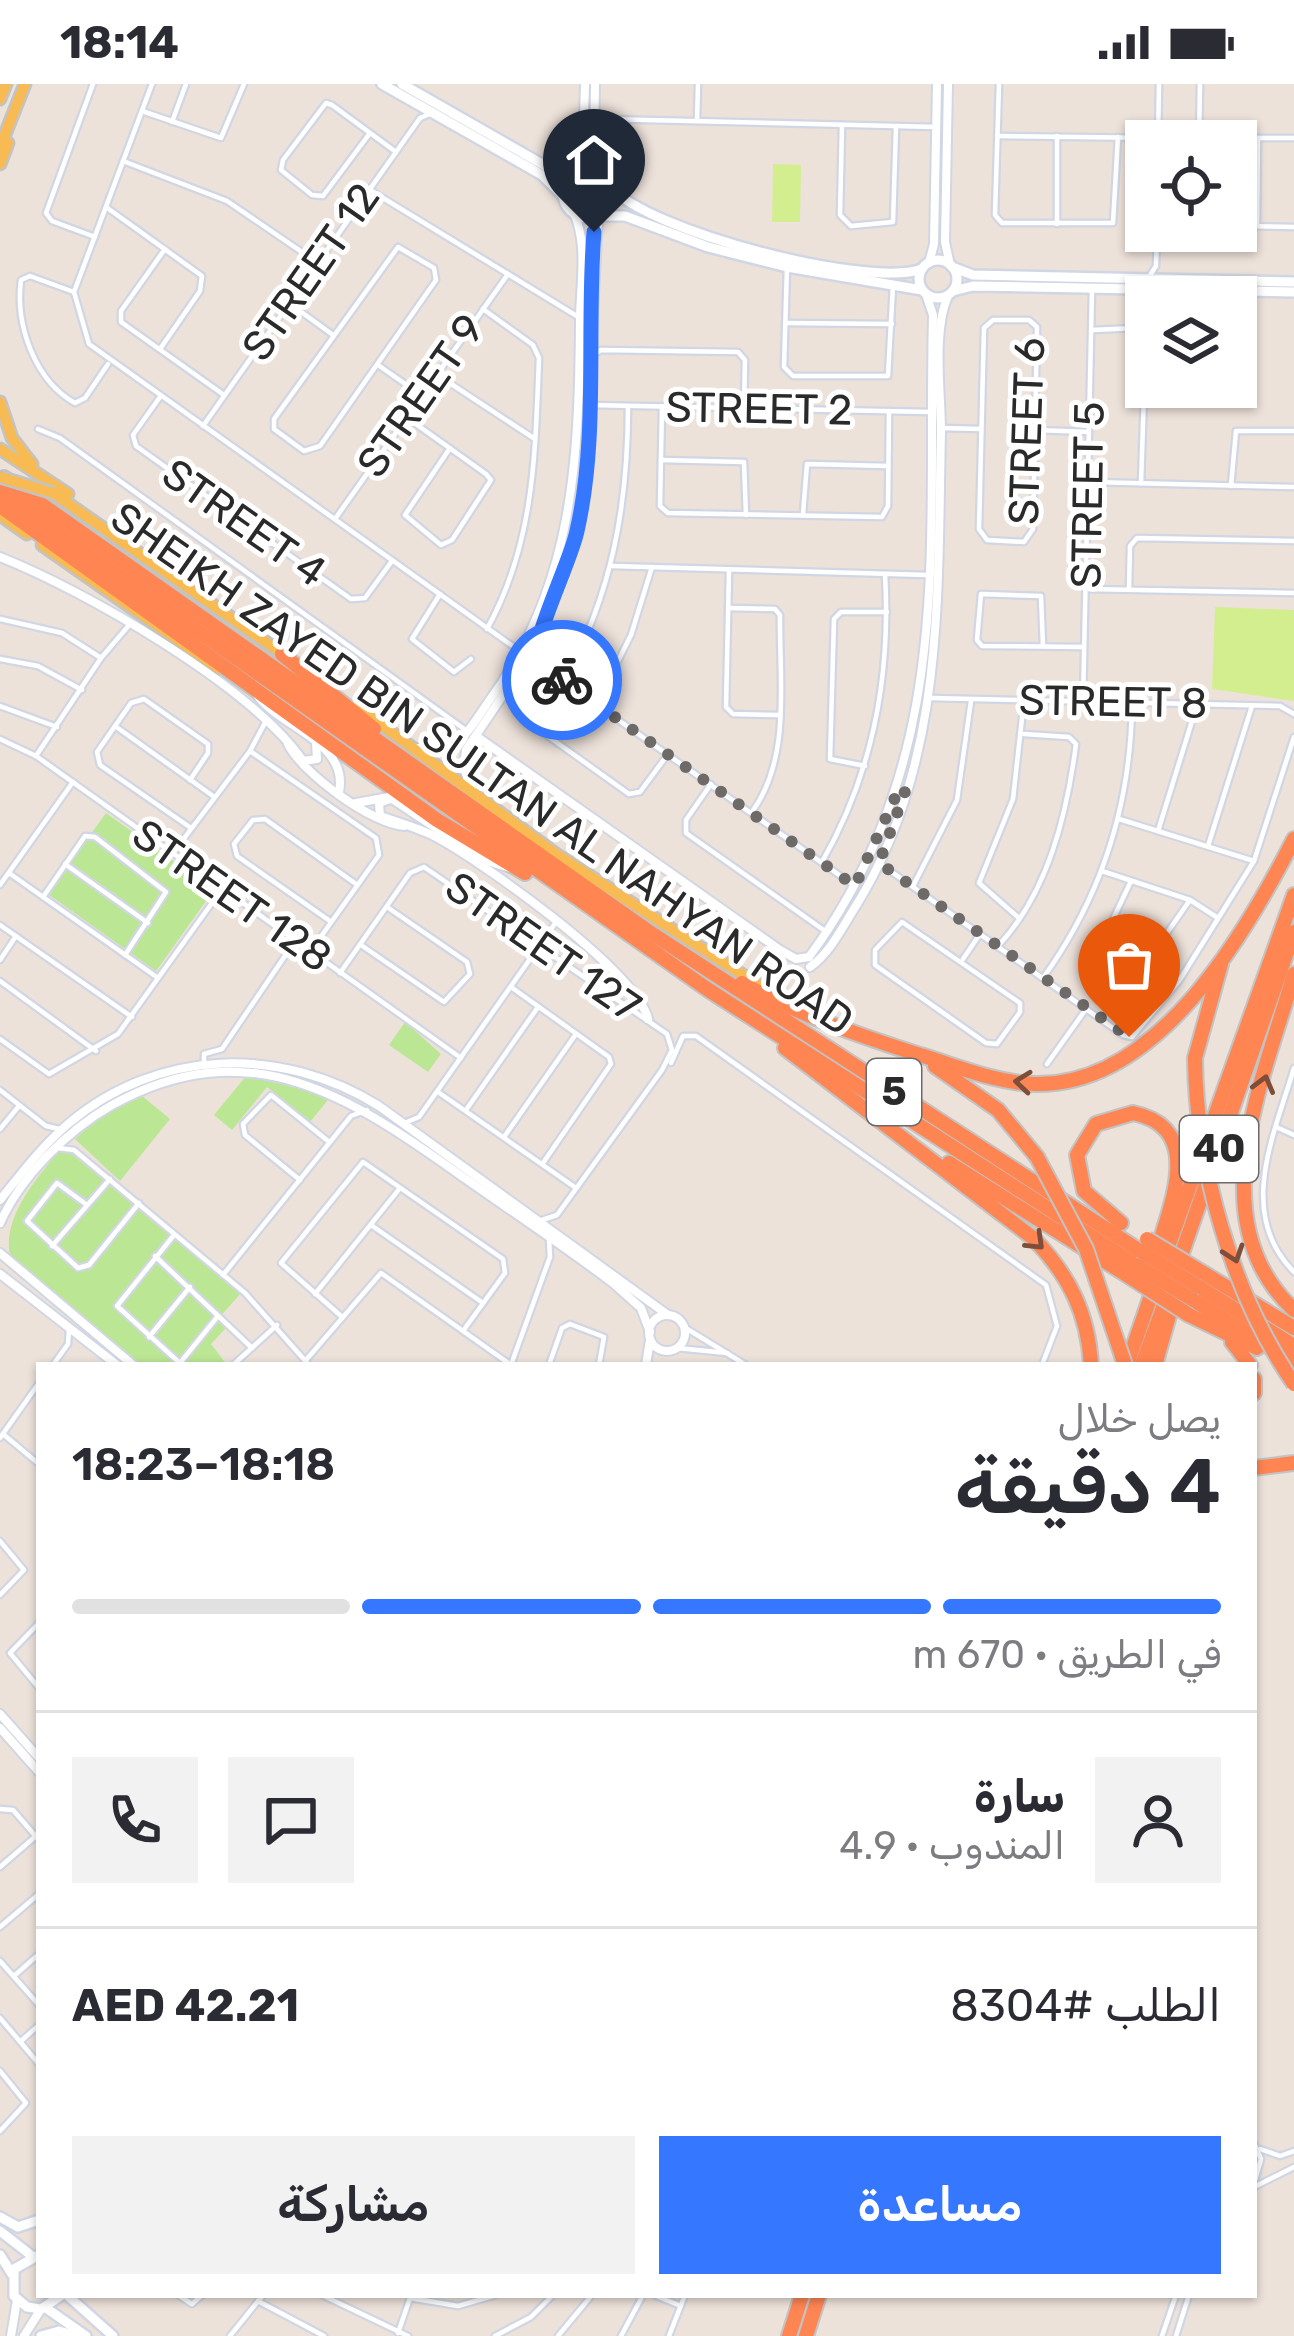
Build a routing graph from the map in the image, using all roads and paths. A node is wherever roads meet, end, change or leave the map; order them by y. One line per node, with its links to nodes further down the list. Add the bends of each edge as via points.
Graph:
1 (6, 84): 17 (main road)
2 (23, 84): 18 (main road); 34 (main road)
3 (92, 84): 57 (street, via 46,213)
4 (152, 84): 20 (street)
5 (186, 84): 27 (street)
6 (244, 84): 27 (street, via 221,138)
7 (382, 84): 19 (main road)
8 (404, 84): 45 (main road, via 549,168)
9 (585, 84): 45 (street, via 584,151)
10 (595, 84): 22 (street)
11 (698, 84): 28 (street)
12 (937, 84): 32 (street)
13 (948, 84): 56 (street)
14 (999, 84): 35 (street)
15 (1159, 84): 25 (street)
16 (1200, 84): 26 (street)
17 (0, 99)
18 (19, 99): 41 (main road); 44 (main road)
19 (419, 104): 21 (main road); 23 (street)
20 (142, 111): 27 (street); 43 (street)
21 (433, 112): 23 (street); 49 (main road)
22 (595, 112): 24 (street); 31 (street)
23 (420, 118): 42 (street, STREET 12)
24 (604, 119): 28 (street); 31 (street)
25 (1158, 120)
26 (1199, 120)
27 (172, 122)
28 (697, 122): 29 (street)
29 (842, 125): 30 (street); 30 (street, via 840,217 851,226 893,222)
30 (896, 126): 32 (street)
31 (594, 127): 46 (street)
32 (936, 127): 56 (street)
33 (370, 133): 33 (street, via 325,104 281,170 323,196); 42 (street)
34 (0, 136)
35 (998, 136): 36 (street); 53 (street, via 997,219)
36 (1057, 136): 37 (street); 53 (street)
37 (1118, 137): 38 (street); 53 (street, via 1115,222)
38 (1125, 137)
39 (1258, 138): 40 (street); 54 (street)
40 (1294, 138)
41 (0, 147)
42 (396, 152): 48 (street, STREET 12)
43 (123, 161): 50 (street); 60 (street, via 227,202)
44 (0, 164)
45 (573, 170): 46 (main road); 49 (main road)
46 (603, 174): 47 (main road)
47 (610, 188): 52 (main road); 66 (main road, via 630,208 670,224)
48 (370, 190): 60 (street, STREET 12); 68 (street)
49 (564, 196): 51 (main road)
50 (106, 207): 57 (street); 58 (street)
51 (573, 211): 52 (main road); 65 (street)
52 (601, 218): 64 (main road, via 625,216); 65 (street)
53 (1057, 224)
54 (1257, 226): 55 (street)
55 (1294, 227)
56 (940, 228): 61 (street); 62 (street)
57 (95, 237): 79 (street)
58 (165, 249): 94 (street, via 203,282); 94 (street, via 119,316)
59 (1156, 252): 63 (street)
60 (318, 263): 84 (street, STREET 12)
61 (926, 266): 62 (main road); 67 (main road); 80 (main road)
62 (951, 266): 72 (main road); 82 (main road, via 957,279)
63 (1156, 266): 69 (street); 70 (street)
64 (787, 267): 66 (main road); 89 (street)
65 (587, 270): 83 (street); 93 (street)
66 (829, 270): 67 (main road)
67 (845, 273): 74 (main road)
68 (508, 274): 85 (street); 86 (street, STREET 9)
69 (1148, 276)
70 (1163, 276)
71 (1125, 279): 72 (main road)
72 (1021, 281): 78 (main road); 82 (main road)
73 (1294, 282): 75 (main road)
74 (893, 283): 80 (main road); 90 (street)
75 (1257, 285)
76 (1125, 288): 78 (main road)
77 (1257, 288): 81 (main road)
78 (1092, 289): 91 (street, STREET 5)
79 (74, 292): 97 (street, via 87,341); 97 (street, via 21,280 21,312 38,364 77,403)
80 (924, 292): 82 (main road); 87 (street)
81 (1294, 292)
82 (950, 293): 87 (street)
83 (580, 301): 85 (street); 88 (street)
84 (289, 303): 92 (street); 100 (street, STREET 12)
85 (567, 307): 88 (street)
86 (483, 309): 99 (street, STREET 9); 118 (street, via 537,349)
87 (938, 315): 109 (street); 113 (street)
88 (580, 318): 137 (street)
89 (785, 323): 90 (street); 90 (street, via 789,374 884,377 892,368)
90 (892, 324)
91 (1091, 330): 117 (street, STREET 5); 125 (street, via 1136,328 1146,336)
92 (333, 335): 98 (street, via 273,421 304,451 320,446); 98 (street, via 394,249 405,248 437,277)
93 (591, 343): 95 (street); 96 (street)
94 (159, 350): 100 (street)
95 (601, 350): 96 (street); 107 (street, via 740,352)
96 (591, 356): 104 (street)
97 (110, 362): 102 (street)
98 (378, 365): 101 (street)
99 (436, 374): 101 (street, STREET 9); 118 (street)
100 (224, 395): 111 (street, STREET 12)
101 (421, 395): 110 (street, STREET 9)
102 (160, 397): 111 (street); 141 (street, STREET 4, via 134,444 350,598 365,598)
103 (0, 402): 130 (main road, via 16,446)
104 (588, 405): 105 (street, STREET 2); 137 (street)
105 (628, 406): 106 (street, STREET 2); 142 (street)
106 (662, 406): 107 (street, STREET 2); 121 (street)
107 (744, 408): 108 (street, STREET 2)
108 (890, 411): 109 (street, STREET 2); 122 (street)
109 (931, 412): 127 (street)
110 (406, 417): 119 (street); 136 (street, STREET 9)
111 (203, 426): 136 (street)
112 (38, 428): 186 (street)
113 (941, 428): 114 (street, STREET 6); 127 (street)
114 (981, 429): 115 (street, STREET 6, via 985,325 1029,320 1037,329); 115 (street, STREET 6, via 980,534 1024,542 1032,535)
115 (1036, 430): 117 (street)
116 (1294, 431): 126 (street, via 1235,432)
117 (1089, 432): 124 (street, STREET 5)
118 (536, 440): 155 (street, via 525,535)
119 (450, 448): 119 (street, via 491,481 441,545 405,515)
120 (0, 449): 130 (main road)
121 (661, 460): 133 (street, via 664,512); 133 (street, via 744,462)
122 (888, 466): 135 (street, via 883,516); 135 (street, via 809,463)
123 (0, 476): 130 (main road, bridge); 198 (highway, SHEIKH ZAYED BIN SULTAN AL NAHYAN ROAD / 5)
124 (1088, 482): 125 (street); 147 (street, STREET 5)
125 (1141, 483): 126 (street)
126 (1231, 486): 128 (street)
127 (934, 487): 131 (street)
128 (1294, 487)
129 (0, 491): 229 (highway, SHEIKH ZAYED BIN SULTAN AL NAHYAN ROAD / 5)
130 (58, 491): 160 (main road)
131 (934, 501): 146 (street); 170 (street)
132 (0, 506): 166 (highway)
133 (746, 514): 135 (street)
134 (0, 515): 166 (main road, via 176,644)
135 (803, 516)
136 (334, 519): 141 (street)
137 (572, 532): 139 (street)
138 (1294, 541): 148 (street, via 1137,538)
139 (569, 544): 158 (street); 159 (street)
140 (0, 557): 154 (street)
141 (393, 560): 150 (street)
142 (611, 566): 143 (street); 167 (street)
143 (652, 567): 144 (street); 175 (street)
144 (729, 569): 145 (street); 151 (street)
145 (885, 574): 146 (street); 152 (street)
146 (928, 575): 194 (street)
147 (1086, 589): 148 (street); 157 (street, STREET 5)
148 (1129, 590): 149 (street)
149 (1294, 593)
150 (440, 594): 155 (street); 163 (street, via 412,639 454,672)
151 (728, 608): 182 (street, via 727,709); 182 (street, via 780,613)
152 (887, 612): 197 (street, via 881,697); 197 (street, via 841,612 834,620 829,757)
153 (0, 619): 161 (street, via 62,633)
154 (130, 624): 161 (street); 183 (street)
155 (487, 628): 159 (street)
156 (1042, 646): 156 (street, via 979,644 981,594 1041,596); 157 (street)
157 (1084, 647): 173 (street, STREET 5)
158 (534, 649): 164 (street); 165 (street)
159 (521, 652): 186 (street)
160 (282, 654): 181 (main road); 198 (highway)
161 (101, 658): 169 (street)
162 (0, 659): 169 (street, via 38,666)
163 (471, 659)
164 (537, 663): 165 (street); 167 (street)
165 (524, 666): 186 (street)
166 (234, 676): 168 (highway, 5)
167 (564, 681): 175 (street)
168 (254, 689): 190 (street); 220 (highway, 5)
169 (82, 690): 185 (street)
170 (930, 698): 171 (street, STREET 8); 194 (street)
171 (970, 699): 172 (street, STREET 8); 227 (street, via 957,800)
172 (1024, 700): 173 (street, STREET 8); 187 (street)
173 (1083, 702): 174 (street, STREET 8)
174 (1132, 703): 176 (street, STREET 8); 209 (street)
175 (597, 704): 193 (street)
176 (1197, 704): 179 (street, STREET 8); 212 (street)
177 (540, 705): 193 (street, via 531,724 629,794 643,790)
178 (0, 706): 185 (street)
179 (1252, 706): 180 (street, STREET 8); 214 (street)
180 (1294, 713)
181 (367, 715): 192 (street, via 421,749); 207 (main road)
182 (778, 715): 208 (street, via 776,765)
183 (270, 721): 190 (street, via 306,762 318,757); 191 (street); 203 (street, via 301,766)
184 (114, 726): 199 (street); 199 (street, via 133,701 149,701 208,744); 210 (street, via 98,763)
185 (57, 727): 195 (street)
186 (471, 734): 192 (street); 196 (street); 241 (street, via 799,966)
187 (1024, 734): 234 (street, via 1008,815 979,882); 234 (street, via 1076,744 1054,847)
188 (1294, 737): 216 (street)
189 (0, 740): 195 (street, STREET 128)
190 (316, 742): 203 (street, via 337,763)
191 (250, 751): 204 (street); 224 (street, via 378,840 381,852)
192 (442, 751): 196 (street, via 445,767)
193 (668, 754): 201 (street)
194 (914, 755): 202 (street)
195 (36, 756): 200 (street, STREET 128)
196 (464, 765): 207 (street, via 470,786)
197 (865, 766): 217 (street)
198 (416, 771): 242 (highway, SHEIKH ZAYED BIN SULTAN AL NAHYAN ROAD / 5)
199 (190, 780): 204 (street)
200 (73, 782): 215 (street, STREET 128); 222 (street)
201 (711, 784): 208 (street); 241 (street, via 686,833)
202 (903, 790): 218 (street); 226 (street)
203 (339, 792): 206 (street)
204 (213, 796): 210 (street)
205 (393, 798): 206 (street); 211 (street, via 379,803 380,816); 220 (street, via 484,860)
206 (354, 803): 211 (street, via 385,824)
207 (494, 810): 263 (main road)
208 (752, 812): 217 (street)
209 (1119, 819): 212 (street); 221 (street)
210 (191, 828): 215 (street)
211 (421, 830): 237 (street)
212 (1157, 831): 214 (street)
213 (1294, 839): 240 (highway)
214 (1208, 847): 216 (street)
215 (173, 854): 228 (street, STREET 128)
216 (1254, 861): 235 (street)
217 (822, 862): 226 (street)
218 (879, 863): 227 (street); 241 (street)
219 (65, 864): 231 (street); 238 (street); 238 (street, via 85,836 94,837 164,888)
220 (515, 868): 229 (highway, 5)
221 (1102, 871): 223 (street); 257 (street)
222 (9, 873): 225 (street); 231 (street)
223 (1131, 881): 232 (street); 232 (street, via 1091,966 1119,991)
224 (356, 884): 236 (street); 236 (street, via 265,819 253,820 234,844 237,856)
225 (0, 885)
226 (855, 886): 241 (street)
227 (913, 886): 244 (street)
228 (222, 889): 246 (street, STREET 128); 256 (street)
229 (572, 896): 262 (highway, SHEIKH ZAYED BIN SULTAN AL NAHYAN ROAD / 5)
230 (1294, 896): 340 (highway, 40)
231 (43, 897): 251 (street)
232 (1190, 900): 235 (street)
233 (387, 907): 247 (street, STREET 127); 247 (street, via 469,963 470,974 444,1003); 248 (street, STREET 127, via 424,866)
234 (1018, 918): 249 (street)
235 (1219, 918): 261 (street, via 1139,1033 1123,1036)
236 (330, 921): 250 (street)
237 (556, 922): 248 (street); 265 (street, via 636,992)
238 (148, 923): 251 (street)
239 (0, 925): 245 (street)
240 (1241, 928): 268 (highway, one-way to 268, via 1158,1038 1094,1076 1016,1083); 374 (highway, one-way to 374, bridge, via 1212,988 1195,1058 1198,1131 1234,1260)
241 (832, 930)
242 (648, 931): 263 (highway); 298 (highway, SHEIKH ZAYED BIN SULTAN AL NAHYAN ROAD / 5)
243 (1294, 932): 318 (highway, 40)
244 (980, 934): 249 (street); 253 (street)
245 (16, 936): 252 (street); 264 (street)
246 (295, 941): 250 (street, STREET 128); 272 (street)
247 (361, 945): 254 (street, STREET 127)
248 (540, 945): 259 (street); 265 (street, STREET 127)
249 (998, 946): 257 (street)
250 (310, 952): 254 (street, STREET 128)
251 (125, 955): 256 (street)
252 (0, 960)
253 (962, 961): 253 (street, via 902,922 872,957 994,1045 1021,1005)
254 (340, 973): 270 (street, STREET 128)
255 (1294, 974): 333 (highway, one-way to 255, via 1250,1242 1242,1178)
256 (158, 978): 264 (street)
257 (1043, 978): 261 (street)
258 (0, 982): 269 (street)
259 (511, 987): 260 (street); 270 (street)
260 (538, 1006): 266 (street); 284 (street)
261 (1086, 1009): 273 (street)
262 (742, 1010): 287 (highway); 324 (highway, SHEIKH ZAYED BIN SULTAN AL NAHYAN ROAD / 5)
263 (802, 1015): 268 (highway)
264 (132, 1017): 269 (street)
265 (652, 1023): 275 (street, STREET 127, via 668,1044)
266 (576, 1034): 295 (street); 300 (street, via 611,1064)
267 (0, 1039): 269 (street, via 50,1074)
268 (893, 1046): 368 (highway, bridge, via 974,1090 1037,1157 1086,1249)
269 (96, 1051)
270 (461, 1058): 280 (street)
271 (224, 1062): 272 (street); 276 (street); 278 (street, via 173,1073)
272 (204, 1064): 292 (street, via 124,1087)
273 (1047, 1064)
274 (1294, 1069): 290 (street)
275 (662, 1070): 304 (street, STREET 127); 366 (street, via 685,1035 696,1036 1046,1285 1057,1326)
276 (305, 1071): 277 (street); 288 (street)
277 (269, 1074): 278 (street); 281 (street)
278 (171, 1081): 292 (street)
279 (0, 1090): 282 (street)
280 (437, 1091): 284 (street); 286 (street)
281 (349, 1100): 283 (street); 285 (street)
282 (19, 1106): 289 (street); 291 (street)
283 (367, 1110): 285 (street); 306 (street)
284 (466, 1110): 295 (street)
285 (352, 1116): 296 (street)
286 (419, 1117): 288 (street); 293 (street)
287 (879, 1118): 324 (highway); 367 (highway, one-way to 367, via 1055,1260 1080,1304)
288 (403, 1122): 293 (street)
289 (46, 1126): 292 (street); 297 (street)
290 (1276, 1127): 294 (street); 325 (street, via 1263,1210 1273,1246)
291 (0, 1129)
292 (66, 1131): 297 (street); 299 (street)
293 (421, 1135): 306 (street)
294 (1294, 1135)
295 (504, 1137): 300 (street)
296 (330, 1143): 302 (street); 302 (street, via 272,1096 253,1112 243,1133)
297 (51, 1146): 299 (street); 305 (street)
298 (975, 1146): 313 (highway); 324 (highway, SHEIKH ZAYED BIN SULTAN AL NAHYAN ROAD / 5)
299 (74, 1150): 301 (street)
300 (543, 1163): 304 (street)
301 (110, 1179): 308 (street); 309 (street)
302 (300, 1180): 327 (street)
303 (400, 1188): 314 (street); 330 (street, via 363,1162 283,1256 284,1270); 332 (street, via 503,1259 505,1273)
304 (576, 1189): 310 (street, STREET 127)
305 (14, 1191): 307 (street); 312 (street)
306 (494, 1193): 311 (street); 317 (street)
307 (0, 1200)
308 (139, 1203): 316 (street); 319 (street, via 85,1268)
309 (87, 1205): 319 (street); 319 (street, via 63,1184 52,1186 27,1221)
310 (557, 1215): 311 (street); 315 (street)
311 (542, 1220): 315 (street)
312 (0, 1222)
313 (1121, 1223): 324 (highway); 340 (highway, via 1084,1191 1077,1155 1096,1124 1133,1112 1165,1128 1179,1165)
314 (371, 1225): 330 (street); 332 (street)
315 (559, 1232): 329 (street)
316 (175, 1234): 322 (street); 327 (street)
317 (548, 1237): 320 (street); 323 (street)
318 (1187, 1240): 370 (highway, 40); 371 (highway)
319 (52, 1246)
320 (566, 1250): 323 (street); 329 (street)
321 (0, 1253): 354 (street)
322 (155, 1256): 328 (street); 345 (street, via 117,1306)
323 (550, 1257): 360 (street)
324 (1138, 1258): 331 (highway, SHEIKH ZAYED BIN SULTAN AL NAHYAN ROAD / 5, bridge); 331 (highway, bridge)
325 (1294, 1272)
326 (0, 1274): 338 (street)
327 (224, 1275): 337 (street)
328 (190, 1287): 335 (street); 345 (street)
329 (632, 1292): 334 (street); 344 (street)
330 (315, 1294): 336 (street)
331 (1197, 1294): 341 (highway); 342 (highway); 348 (highway, SHEIKH ZAYED BIN SULTAN AL NAHYAN ROAD / 5); 373 (highway, SHEIKH ZAYED BIN SULTAN AL NAHYAN ROAD / 5)
332 (483, 1303): 343 (street)
333 (1294, 1310)
334 (668, 1315): 339 (street); 344 (street, via 653,1322)
335 (219, 1316): 349 (street); 356 (street)
336 (341, 1316): 343 (street, via 381,1273); 358 (street)
337 (277, 1325): 349 (street); 358 (street)
338 (69, 1326): 346 (street); 347 (street)
339 (684, 1327): 350 (street); 351 (street)
340 (1139, 1327): 369 (highway, 40)
341 (1213, 1328): 372 (highway); 373 (highway)
342 (1294, 1328)
343 (463, 1331): 359 (street)
344 (650, 1335): 350 (street); 363 (street)
345 (149, 1337): 355 (street)
346 (84, 1339): 347 (street); 353 (street)
347 (68, 1344): 352 (street)
348 (1294, 1346)
349 (252, 1348): 357 (street)
350 (673, 1349): 351 (street); 364 (street)
351 (732, 1355): 365 (street)
352 (55, 1362)
353 (113, 1362)
354 (129, 1362)
355 (179, 1362)
356 (183, 1362)
357 (236, 1362)
358 (308, 1362)
359 (507, 1362)
360 (512, 1362)
361 (550, 1362): 362 (street, via 570,1324 605,1339)
362 (600, 1362)
363 (646, 1362)
364 (660, 1362)
365 (742, 1362)
366 (1043, 1362)
367 (1090, 1362)
368 (1125, 1362)
369 (1127, 1362)
370 (1143, 1362)
371 (1156, 1362)
372 (1247, 1362)
373 (1294, 1364)
374 (1294, 1384)
375 (36, 1387): 376 (street)
376 (1, 1436): 377 (street)
377 (36, 1462)
378 (1294, 1463): 379 (highway)
379 (1257, 1468)
380 (0, 1541): 381 (street, via 24,1570)
381 (0, 1595)
382 (36, 1626): 383 (street, via 10,1654)
383 (36, 1684)
384 (0, 1714): 386 (street)
385 (0, 1728): 387 (street)
386 (36, 1752)
387 (36, 1769)
388 (0, 1809): 389 (street, via 13,1810)
389 (36, 1836)
390 (36, 1840): 391 (street)
391 (0, 1867)
392 (36, 1897): 393 (street)
393 (0, 1927)
394 (36, 1957): 396 (street)
395 (0, 1960): 396 (street)
396 (14, 1976): 397 (street)
397 (36, 2002)
398 (0, 2018): 400 (street)
399 (36, 2028): 400 (street)
400 (20, 2042): 401 (street)
401 (36, 2061)
402 (0, 2071): 403 (street, via 26,2103)
403 (0, 2131)
404 (1257, 2145): 405 (street, via 1280,2156)
405 (1294, 2151)
406 (1294, 2167): 407 (street)
407 (1257, 2184)
408 (0, 2217): 409 (main road, via 18,2227)
409 (36, 2221)
410 (0, 2231): 411 (main road)
411 (36, 2254)
412 (0, 2255): 414 (main road)
413 (36, 2256): 414 (main road)
414 (12, 2274): 431 (main road)
415 (60, 2298): 433 (main road)
416 (68, 2298): 441 (main road)
417 (261, 2298): 442 (street); 443 (street)
418 (330, 2298): 436 (street)
419 (410, 2298): 436 (street)
420 (415, 2298): 421 (street, via 458,2306)
421 (486, 2298)
422 (550, 2298): 445 (street)
423 (590, 2298): 446 (street)
424 (642, 2298): 447 (street)
425 (661, 2298): 432 (street)
426 (684, 2298): 432 (street)
427 (801, 2298): 449 (highway)
428 (818, 2298): 450 (highway)
429 (1175, 2298): 434 (street)
430 (1189, 2298): 435 (street)
431 (17, 2300): 433 (main road); 437 (street)
432 (681, 2306): 448 (street)
433 (44, 2309): 438 (street); 440 (main road)
434 (1170, 2312): 435 (street); 451 (street)
435 (1182, 2317): 452 (street)
436 (398, 2332): 444 (street)
437 (11, 2336)
438 (24, 2336)
439 (41, 2336): 440 (main road)
440 (82, 2336)
441 (113, 2336)
442 (230, 2336)
443 (324, 2336)
444 (408, 2336)
445 (495, 2336)
446 (559, 2336)
447 (621, 2336)
448 (669, 2336)
449 (789, 2336)
450 (806, 2336)
451 (1162, 2336)
452 (1176, 2336)

